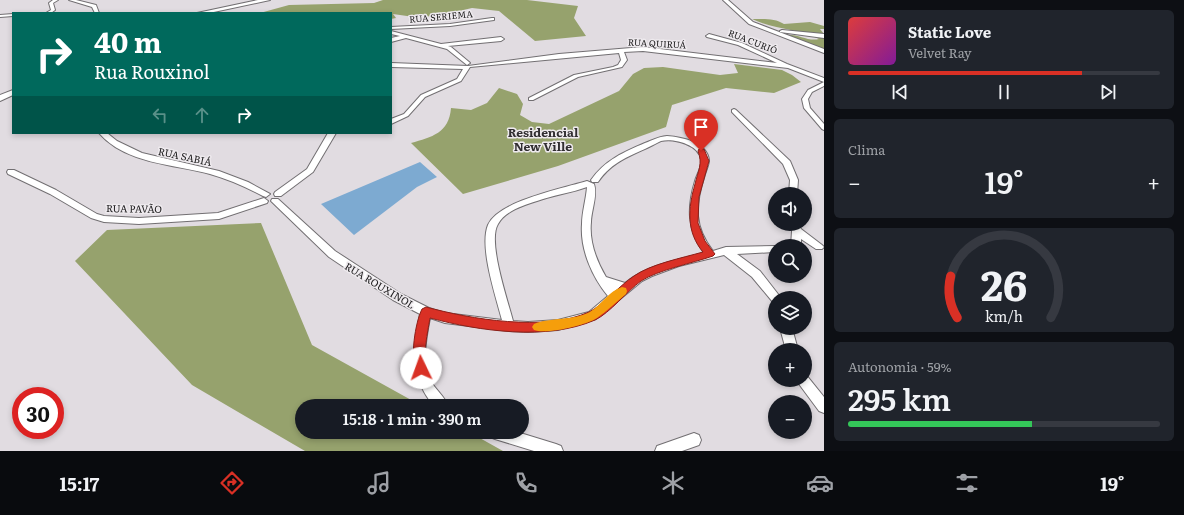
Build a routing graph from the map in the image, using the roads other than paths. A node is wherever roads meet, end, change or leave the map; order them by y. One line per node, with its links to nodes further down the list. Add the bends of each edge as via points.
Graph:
1 (56, 0): 5 (street, via 51,2 54,9)
2 (72, 0): 6 (street, via 94,6)
3 (267, 0): 7 (main road)
4 (725, 0): 11 (street)
5 (50, 12)
6 (97, 12)
7 (205, 12)
8 (12, 15): 9 (street)
9 (0, 16)
10 (492, 19): 12 (street, RUA SERIEMA, via 450,25)
11 (745, 19): 13 (street); 15 (street)
12 (392, 28)
13 (783, 31): 15 (street); 16 (street)
14 (392, 32): 17 (street)
15 (774, 32): 22 (street, via 794,40)
16 (794, 33): 19 (street); 22 (street)
17 (406, 36): 21 (street); 24 (street)
18 (709, 36): 30 (street, RUA CURIÓ, via 740,44)
19 (824, 38): 22 (street)
20 (501, 39): 23 (street)
21 (392, 40)
22 (802, 40): 27 (street)
23 (455, 44): 24 (street); 25 (street)
24 (442, 45): 25 (street)
25 (448, 48): 29 (street)
26 (621, 50): 29 (street, RUA QUIRUÁ); 30 (street, RUA QUIRUÁ, via 668,51); 35 (street, via 624,60 617,67 576,76)
27 (824, 51)
28 (392, 65): 29 (street, RUA QUIRUÁ)
29 (465, 65): 37 (street, via 461,78 423,96 406,115)
30 (789, 66): 31 (street, RUA QUIRUÁ)
31 (824, 80)
32 (824, 84): 38 (street, via 810,91 804,98 807,108)
33 (12, 92): 34 (main road)
34 (0, 98)
35 (531, 99)
36 (734, 111): 43 (street, via 787,164 794,180)
37 (392, 122)
38 (824, 128)
39 (104, 134): 45 (street, RUA SABIÁ, via 114,143 133,153 170,164 210,171 232,179)
40 (331, 134): 44 (street, via 310,170)
41 (11, 172): 45 (street, RUA PAVÃO, via 104,219 139,221 220,216)
42 (594, 184): 50 (street, via 605,168 617,158 658,140 685,142 698,148 704,156 704,165 695,197 694,223 700,243); 51 (street, via 596,194 591,198 586,238 591,256); 56 (street, via 535,199 510,209 492,225 491,253)
43 (794, 187)
44 (277, 197): 45 (street, via 273,192); 55 (street, RUA ROUXINOL, via 315,239 348,266 396,297)
45 (265, 198)
46 (799, 231): 47 (street)
47 (821, 247)
48 (768, 249): 49 (street, RUA ROUXINOL)
49 (726, 251): 50 (street, RUA ROUXINOL); 53 (street, via 756,274)
50 (710, 254): 52 (street, RUA ROUXINOL, via 648,273)
51 (604, 280): 52 (street); 54 (street)
52 (627, 288): 54 (street, RUA ROUXINOL)
53 (770, 291)
54 (615, 297): 56 (street, RUA ROUXINOL, via 592,316 580,320 543,327)
55 (426, 312): 56 (street, RUA ROUXINOL, via 457,320); 58 (street, via 419,357 430,394)
56 (509, 326)
57 (808, 387): 59 (street)
58 (435, 399)
59 (824, 407)
60 (517, 439): 62 (street)
61 (694, 440): 63 (street)
62 (556, 451)
63 (662, 451)

